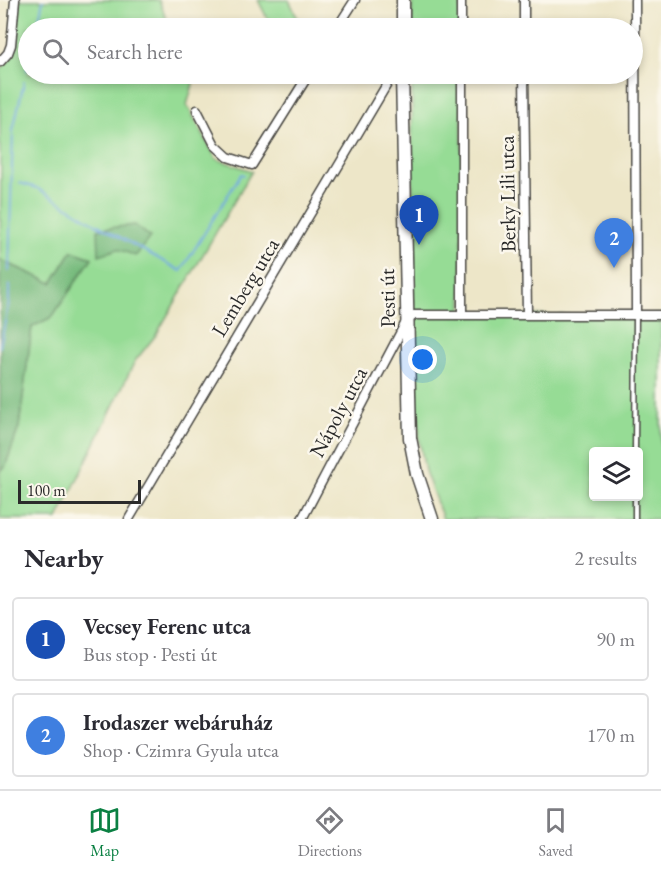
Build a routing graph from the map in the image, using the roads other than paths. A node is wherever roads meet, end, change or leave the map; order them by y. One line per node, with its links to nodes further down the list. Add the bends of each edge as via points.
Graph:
1 (15, 0): 12 (street, via 11,45)
2 (355, 0): 7 (street)
3 (403, 0): 8 (main road)
4 (461, 0): 9 (street)
5 (524, 0): 10 (street)
6 (635, 0): 11 (street)
7 (343, 18)
8 (403, 18)
9 (461, 18)
10 (524, 18)
11 (635, 18)
12 (0, 62)
13 (303, 84): 19 (street, via 252,165 228,157 215,145)
14 (387, 84): 28 (street, Lemberg utca)
15 (402, 84): 24 (main road, Pesti út)
16 (462, 84): 20 (street)
17 (524, 84): 21 (street, Berky Lili utca)
18 (635, 84): 22 (street)
19 (197, 110)
20 (462, 315): 21 (street); 24 (street, via 414,315)
21 (526, 315): 22 (street)
22 (636, 315): 23 (street); 25 (lane)
23 (661, 315)
24 (406, 322): 27 (main road, Pesti út, via 410,438); 29 (street, Nápoly utca)
25 (635, 447)
26 (635, 501): 30 (lane)
27 (430, 518)
28 (129, 519)
29 (302, 519)
30 (635, 519)

